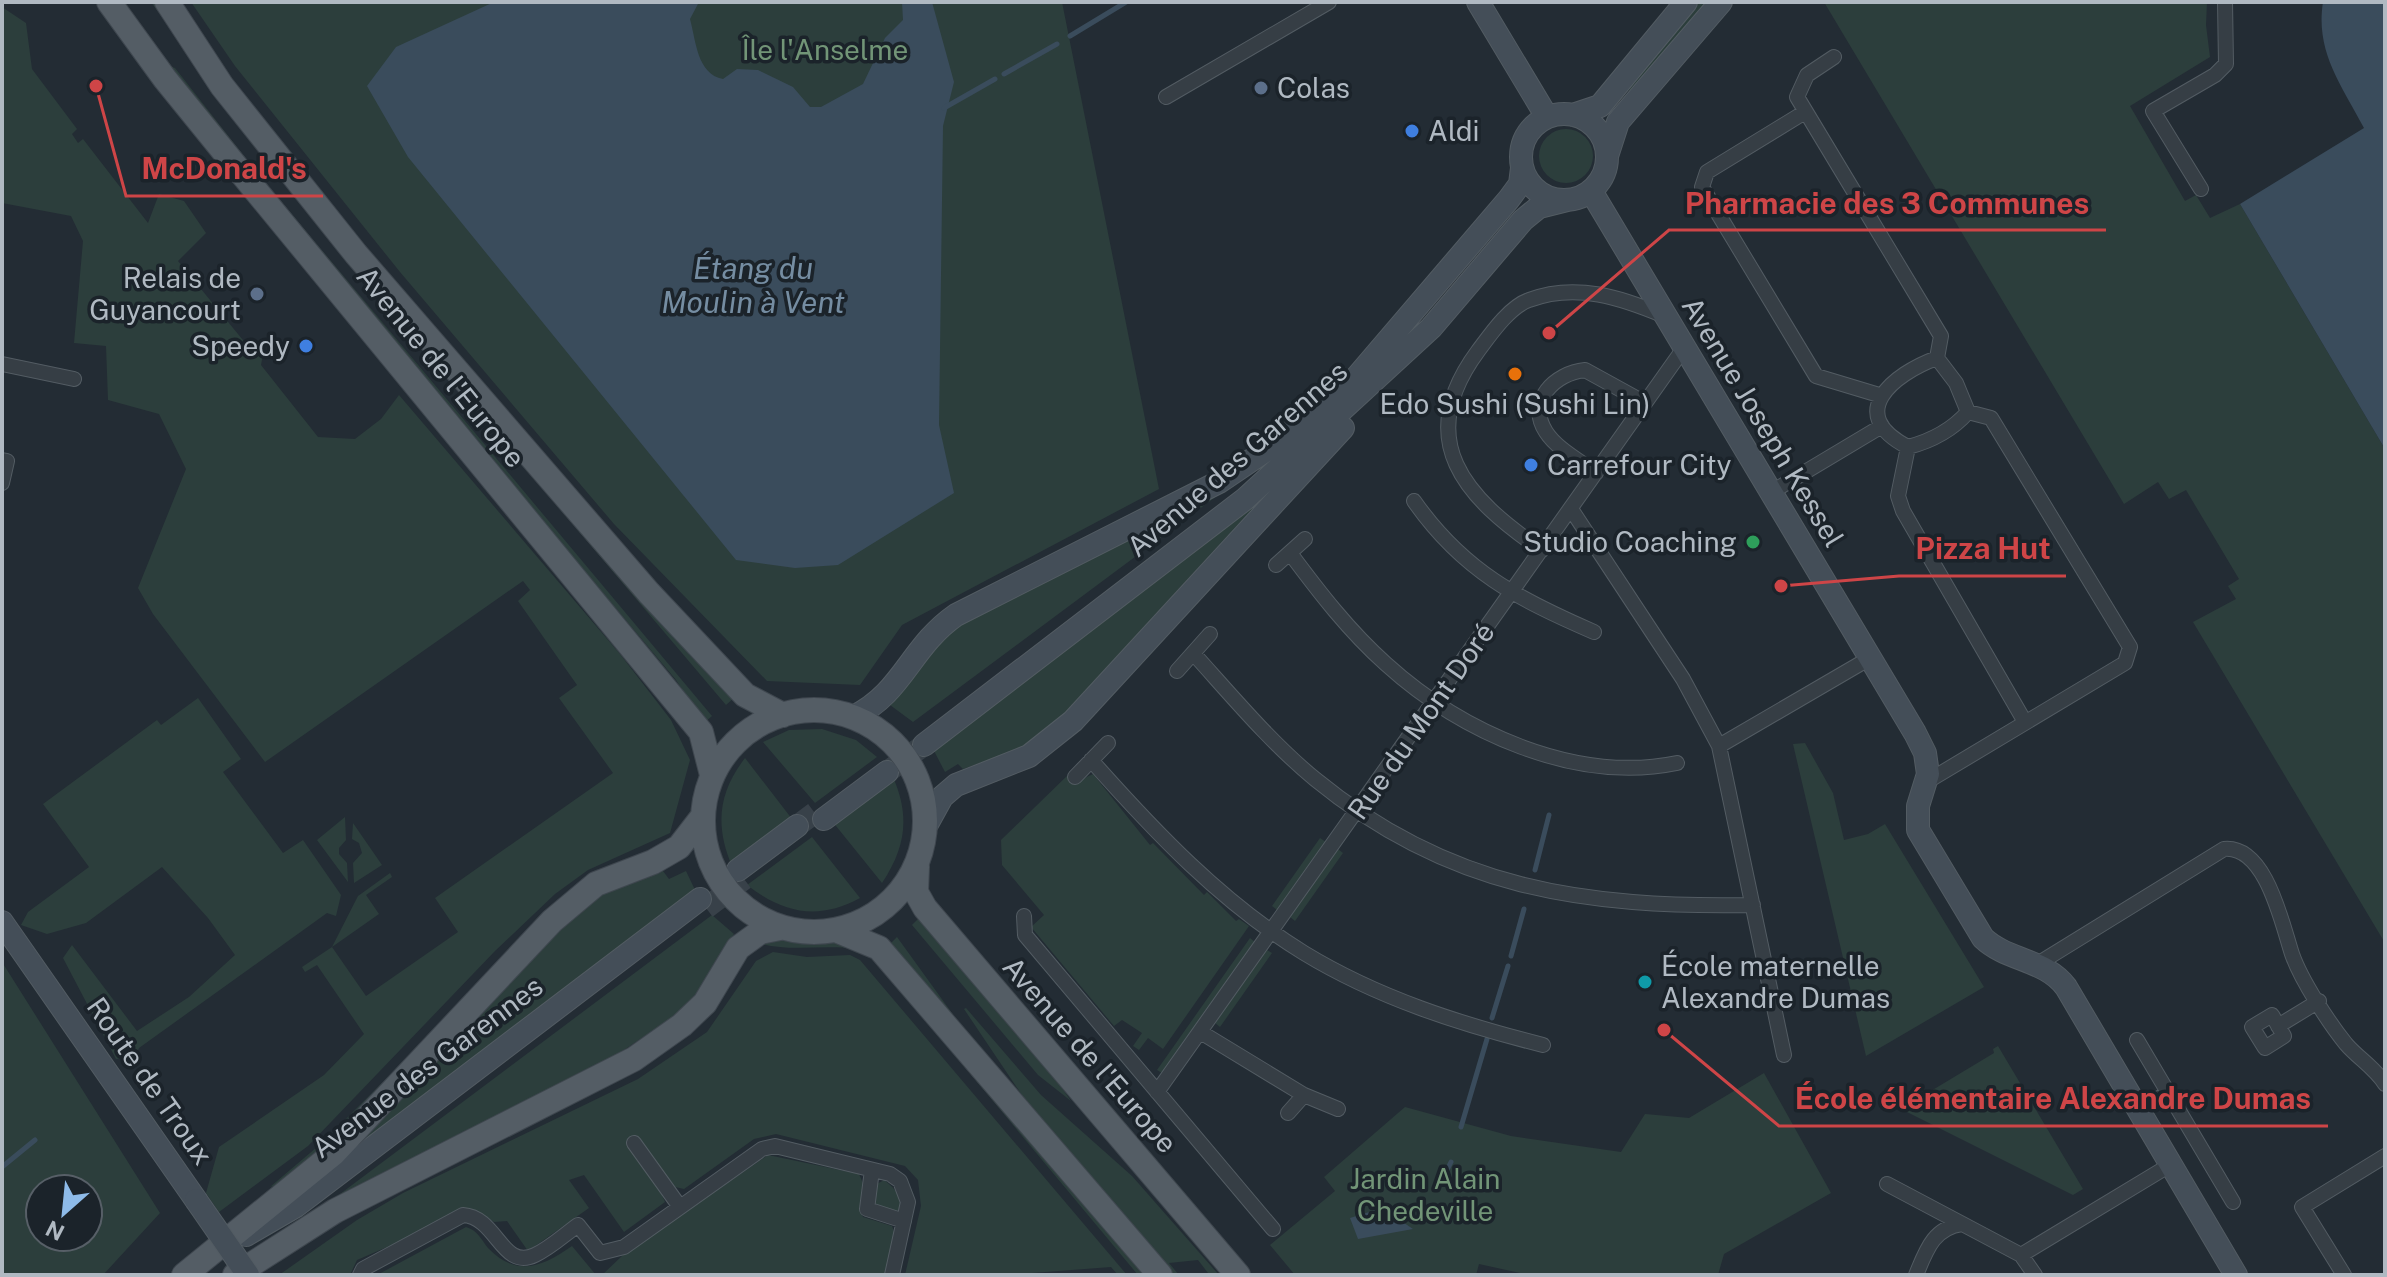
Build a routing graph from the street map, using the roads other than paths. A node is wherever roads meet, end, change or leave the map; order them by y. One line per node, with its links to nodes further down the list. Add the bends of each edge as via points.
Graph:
1 (109, 2): 55 (main road, Avenue de l'Europe, via 224,152 701,732)
2 (167, 2): 47 (main road, Avenue de l'Europe, via 222,86 356,254 628,569 745,695)
3 (1329, 2): 9 (street)
4 (1478, 2): 12 (main road)
5 (1686, 2): 11 (main road, via 1600,106)
6 (1721, 2): 13 (main road, via 1618,122)
7 (2225, 2): 15 (street, via 2226,64 2153,111)
8 (1834, 57): 10 (street, via 1807,75 1797,97)
9 (1166, 97)
10 (1805, 112): 21 (street, via 1941,336); 25 (street, via 1707,172 1702,187 1816,376)
11 (1573, 115): 12 (main road); 13 (main road, via 1598,130)
12 (1547, 117): 14 (main road, via 1523,143)
13 (1607, 157): 16 (main road)
14 (1522, 168): 17 (main road, via 1539,192); 24 (main road, Avenue des Garennes, via 1520,184 1509,199)
15 (2201, 189)
16 (1591, 191): 17 (main road); 18 (main road, Avenue Joseph Kessel)
17 (1567, 200): 19 (main road, Avenue des Garennes, via 1539,207 1523,220)
18 (1665, 316): 20 (main road, Avenue Joseph Kessel); 37 (street, via 1601,293 1527,300 1484,343 1459,378 1447,418 1468,487 1484,506)
19 (1431, 328): 24 (main road, Avenue des Garennes, via 1245,499 921,741 1239,493 1323,417); 61 (main road, via 1073,721 1029,756 956,785 942,797)
20 (1684, 348): 26 (street, Rue du Mont Doré); 33 (main road, Avenue Joseph Kessel)
21 (1937, 358): 25 (street); 27 (street, via 1956,383)
22 (2, 364): 23 (street)
23 (74, 379)
24 (1351, 382): 48 (main road, via 1219,482 956,615 932,634 885,697)
25 (1879, 395): 28 (street)
26 (1645, 403): 31 (street, Rue du Mont Doré); 31 (street, via 1585,370 1569,371 1549,386 1540,404 1544,430)
27 (1968, 412): 29 (street, via 1958,423); 49 (street, via 1991,418 2130,647 2125,663)
28 (1882, 426): 29 (street); 33 (street)
29 (1908, 447): 49 (street, via 1898,496 1903,511)
30 (2, 460): 32 (street, via 7,461)
31 (1596, 473): 35 (street, Rue du Mont Doré)
32 (2, 483)
33 (1770, 493): 44 (main road, Avenue Joseph Kessel)
34 (1414, 501): 40 (street, via 1469,564)
35 (1571, 509): 37 (street, Rue du Mont Doré); 51 (street, via 1683,679)
36 (1305, 539): 38 (street)
37 (1542, 550): 40 (street, Rue du Mont Doré)
38 (1290, 553): 39 (street); 46 (street, via 1360,640)
39 (1276, 565)
40 (1511, 593): 41 (street); 46 (street, Rue du Mont Doré)
41 (1594, 632)
42 (1210, 634): 43 (street)
43 (1193, 653): 45 (street); 58 (street, via 1275,743)
44 (1870, 658): 51 (street); 57 (main road, Avenue Joseph Kessel, via 1925,753)
45 (1177, 671)
46 (1435, 701): 53 (street, via 1485,729 1558,759 1619,770); 58 (street, Rue du Mont Doré)
47 (783, 715): 48 (main road, via 830,711); 55 (main road, via 742,736)
48 (853, 717): 61 (main road, via 887,737 912,768)
49 (2025, 722): 57 (street)
50 (1108, 743): 52 (street)
51 (1719, 746): 65 (street)
52 (1091, 760): 56 (street); 70 (street, via 1181,854)
53 (1677, 763)
54 (884, 768): 59 (main road)
55 (712, 775): 60 (main road)
56 (1075, 777)
57 (1928, 781): 71 (main road, Avenue Joseph Kessel, via 1918,806 1918,830 1983,938 1996,950)
58 (1358, 811): 65 (street, via 1440,857 1542,891 1621,904); 70 (street, Rue du Mont Doré)
59 (822, 814)
60 (703, 816): 68 (main road, via 704,840 723,885 738,903); 96 (main road, via 679,847 596,884 552,921 333,1154)
61 (926, 826): 63 (main road)
62 (800, 831): 64 (main road)
63 (917, 865): 69 (main road, via 887,907); 103 (main road, Avenue de l'Europe, via 916,892 925,908)
64 (741, 874)
65 (1753, 905): 77 (street)
66 (1024, 916): 79 (street, via 1025,935)
67 (2, 922): 99 (main road, Route de Troux, bridge)
68 (780, 928): 69 (main road); 98 (main road, via 760,932 738,948 705,1003 634,1059 335,1211)
69 (838, 931): 102 (main road, via 879,948)
70 (1271, 931): 74 (street, Rue du Mont Doré); 76 (street, via 1387,995 1453,1021)
71 (2036, 965): 72 (street, via 2224,849 2237,848 2246,853 2278,902 2293,958); 83 (main road, Avenue Joseph Kessel, via 2066,987)
72 (2319, 1001): 73 (street); 78 (street, via 2348,1046)
73 (2278, 1026)
74 (1202, 1033): 79 (street, Rue du Mont Doré); 81 (street)
75 (2137, 1040): 80 (street)
76 (1543, 1045)
77 (1784, 1055)
78 (2385, 1084)
79 (1157, 1092): 94 (street)
80 (2168, 1093): 83 (street); 90 (street)
81 (1304, 1095): 82 (street); 84 (street)
82 (1338, 1109)
83 (2138, 1110): 87 (main road, Avenue Joseph Kessel)
84 (1288, 1113)
85 (634, 1143): 91 (street)
86 (2385, 1156): 107 (street, via 2302,1207)
87 (2170, 1165): 95 (street); 106 (main road, Avenue Joseph Kessel)
88 (872, 1170): 91 (street, via 775,1146 762,1149); 92 (street, via 890,1174 907,1192); 92 (street, via 867,1209)
89 (1887, 1184): 93 (street)
90 (2233, 1202)
91 (680, 1207): 100 (street, via 624,1247 600,1253 578,1225 523,1258 500,1245 476,1216 463,1215)
92 (904, 1221): 101 (street)
93 (1962, 1224): 95 (street); 104 (street, via 1933,1237)
94 (1273, 1229)
95 (2021, 1255): 105 (street)
96 (210, 1256): 97 (main road, Avenue des Garennes); 98 (main road, Avenue des Garennes, via 296,1206 703,903 318,1200)
97 (184, 1275)
98 (234, 1275)
99 (248, 1275)
100 (360, 1275)
101 (892, 1275)
102 (1160, 1275)
103 (1238, 1275)
104 (1916, 1275)
105 (2035, 1275)
106 (2236, 1275)
107 (2344, 1275)

